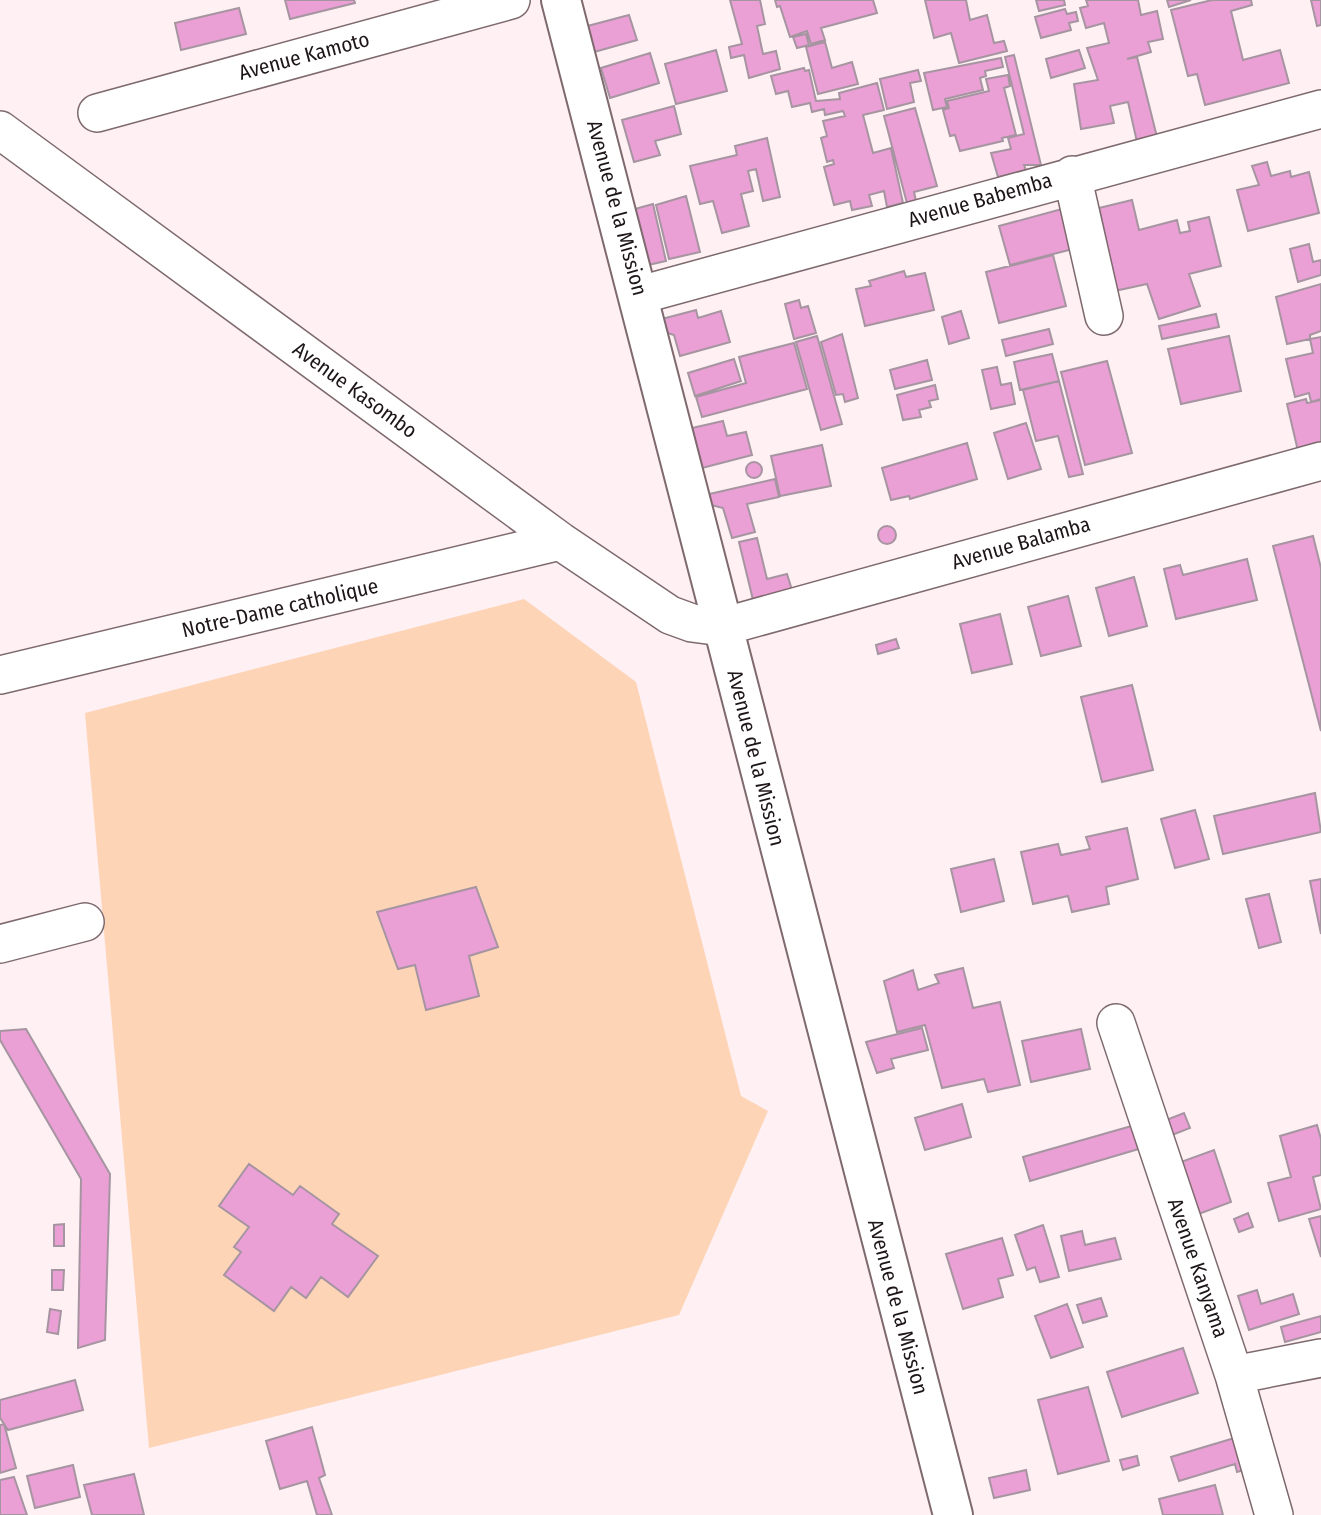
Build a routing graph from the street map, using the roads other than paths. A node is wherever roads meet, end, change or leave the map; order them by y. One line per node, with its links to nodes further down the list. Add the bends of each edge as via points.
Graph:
1 (511, 0): 4 (street, Avenue Kamoto)
2 (561, 0): 7 (street, Avenue de la Mission)
3 (1321, 110): 6 (street, Avenue Babemba)
4 (97, 113)
5 (0, 130): 10 (street, Avenue Kasombo)
6 (1072, 175): 7 (street, Avenue Babemba); 8 (street)
7 (640, 295): 11 (street, Avenue de la Mission)
8 (1104, 316)
9 (1321, 461): 11 (street, Avenue Balamba)
10 (560, 541): 11 (street, Avenue Kasombo, via 670,615); 12 (street, Notre-Dame catholique)
11 (722, 627): 18 (street, Avenue de la Mission)
12 (0, 675)
13 (85, 922): 14 (street)
14 (0, 944)
15 (1116, 1023): 17 (street, Avenue Kanyama)
16 (1321, 1358): 17 (street)
17 (1234, 1376): 19 (street, Avenue Kanyama)
18 (953, 1515)
19 (1275, 1515)

